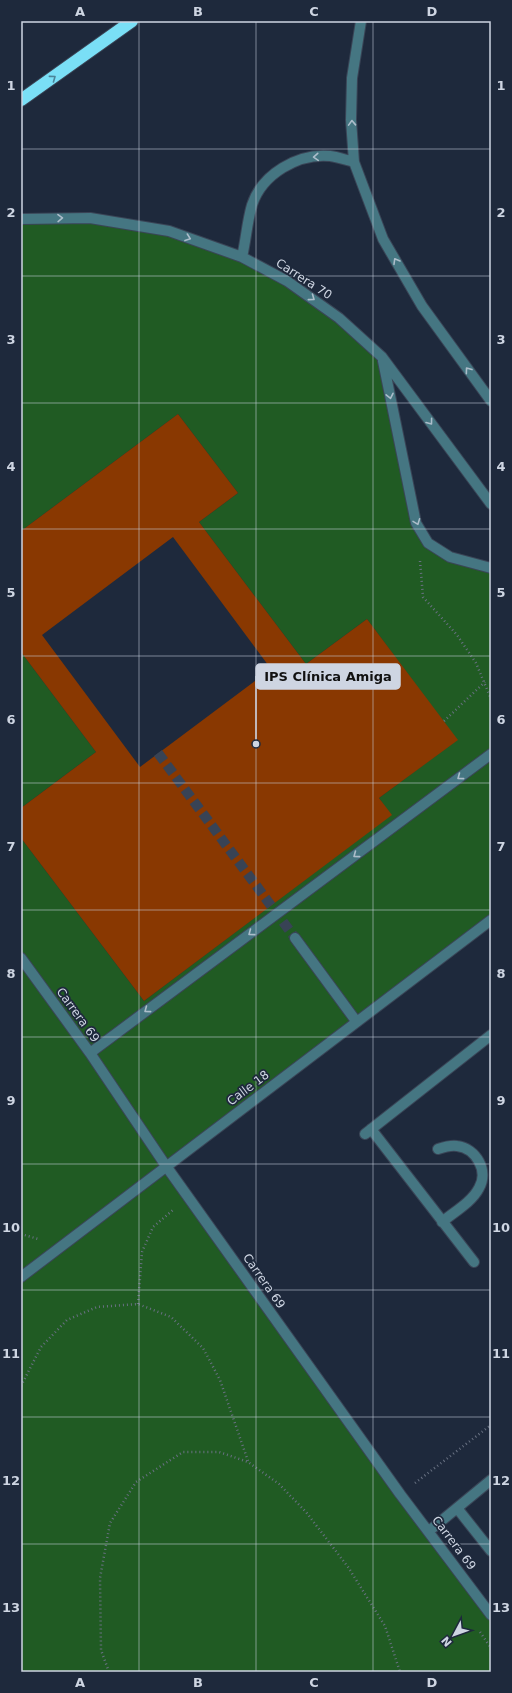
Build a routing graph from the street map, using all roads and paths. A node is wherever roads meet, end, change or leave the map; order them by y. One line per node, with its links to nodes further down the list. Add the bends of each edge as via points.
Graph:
1 (132, 21): 3 (highway, one-way to 1)
2 (361, 21): 4 (street, one-way to 2, via 352,78)
3 (21, 100)
4 (354, 162): 6 (street, one-way to 6, via 324,156 306,158 283,167 265,183 253,204); 8 (street, one-way to 4, via 422,306 383,239)
5 (21, 219): 6 (street, Carrera 70, one-way to 6, via 90,218 169,231)
6 (242, 257): 7 (street, Carrera 70, one-way to 7, via 287,281 326,308)
7 (382, 357): 9 (street, Carrera 70, one-way to 9); 10 (street, one-way to 10, via 416,523)
8 (491, 401)
9 (491, 504)
10 (428, 543): 11 (street, via 450,557); 12 (path, via 420,557 423,596 457,635)
11 (491, 568)
12 (485, 682): 13 (path); 14 (path)
13 (491, 699)
14 (444, 721)
15 (491, 754): 21 (street, one-way to 21)
16 (491, 920): 19 (street, Calle 18)
17 (295, 938): 19 (street)
18 (21, 958): 21 (street, Carrera 69)
19 (356, 1021): 23 (street, Calle 18)
20 (491, 1035): 25 (street, via 368,1132)
21 (90, 1053): 23 (street, Carrera 69)
22 (438, 1149): 25 (street, via 447,1146 465,1148 479,1160 482,1169 480,1187 475,1195)
23 (166, 1166): 29 (street, Calle 18); 35 (street, Carrera 69)
24 (173, 1210): 30 (path, via 153,1227 142,1252)
25 (442, 1222): 28 (street)
26 (21, 1234): 27 (path)
27 (39, 1239)
28 (474, 1262)
29 (21, 1277)
30 (138, 1304): 31 (path, via 97,1307 68,1320 42,1346); 33 (path, via 171,1317 203,1348 220,1380)
31 (21, 1386)
32 (491, 1425): 35 (path)
33 (248, 1462): 40 (path, via 219,1452 184,1452 136,1482 110,1523 100,1578 101,1650); 41 (path, via 280,1484 306,1512 348,1567 385,1626)
34 (491, 1480): 36 (street)
35 (400, 1494): 37 (street, Carrera 69)
36 (457, 1508): 37 (street); 38 (street)
37 (429, 1531): 39 (street, Carrera 69)
38 (491, 1551)
39 (491, 1615)
40 (109, 1672)
41 (400, 1672)

